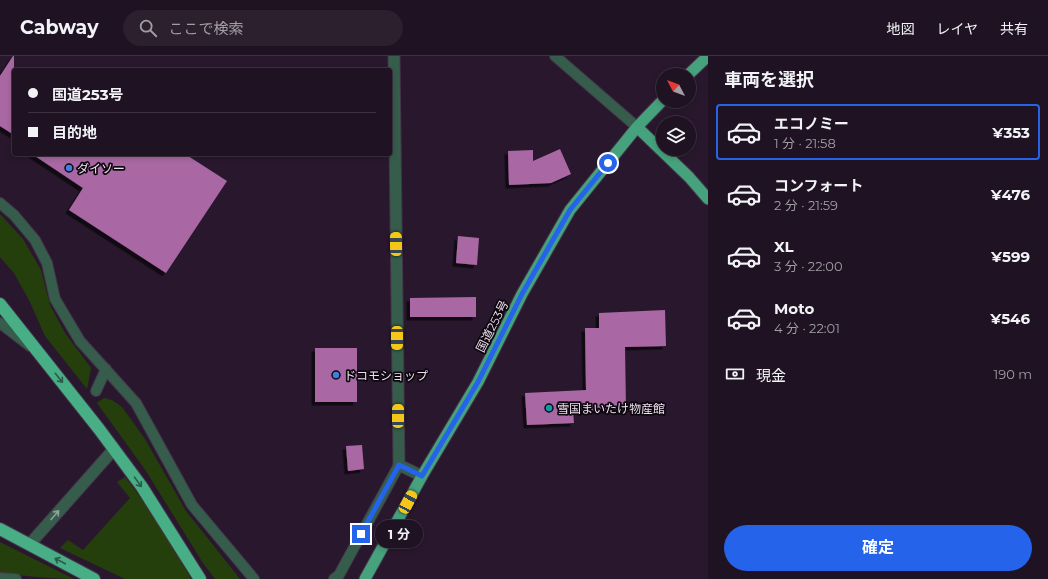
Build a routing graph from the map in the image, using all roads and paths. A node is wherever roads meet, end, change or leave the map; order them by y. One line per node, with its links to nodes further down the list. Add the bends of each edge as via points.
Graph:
1 (394, 56): 15 (street)
2 (555, 56): 6 (lane)
3 (708, 56): 4 (highway)
4 (695, 68)
5 (656, 108): 6 (highway, 国道253号)
6 (637, 128): 7 (highway, via 689,177); 16 (highway, 国道253号, via 570,210 522,294 478,382)
7 (708, 199)
8 (0, 203): 12 (lane, via 35,240 46,263 55,299 63,314 80,341)
9 (0, 304): 11 (highway)
10 (0, 323): 11 (lane)
11 (42, 356): 14 (highway, one-way to 14)
12 (106, 369): 13 (lane); 23 (lane, via 136,403 192,505)
13 (96, 391)
14 (114, 449): 18 (street, one-way to 14); 22 (highway, one-way to 22, via 142,487)
15 (399, 465): 16 (street); 24 (lane, via 339,575)
16 (422, 476): 25 (highway, 国道253号)
17 (0, 529): 18 (highway)
18 (29, 544): 21 (highway, one-way to 18)
19 (0, 578): 20 (lane)
20 (16, 579)
21 (94, 579)
22 (200, 579)
23 (254, 579)
24 (334, 579)
25 (365, 579)

